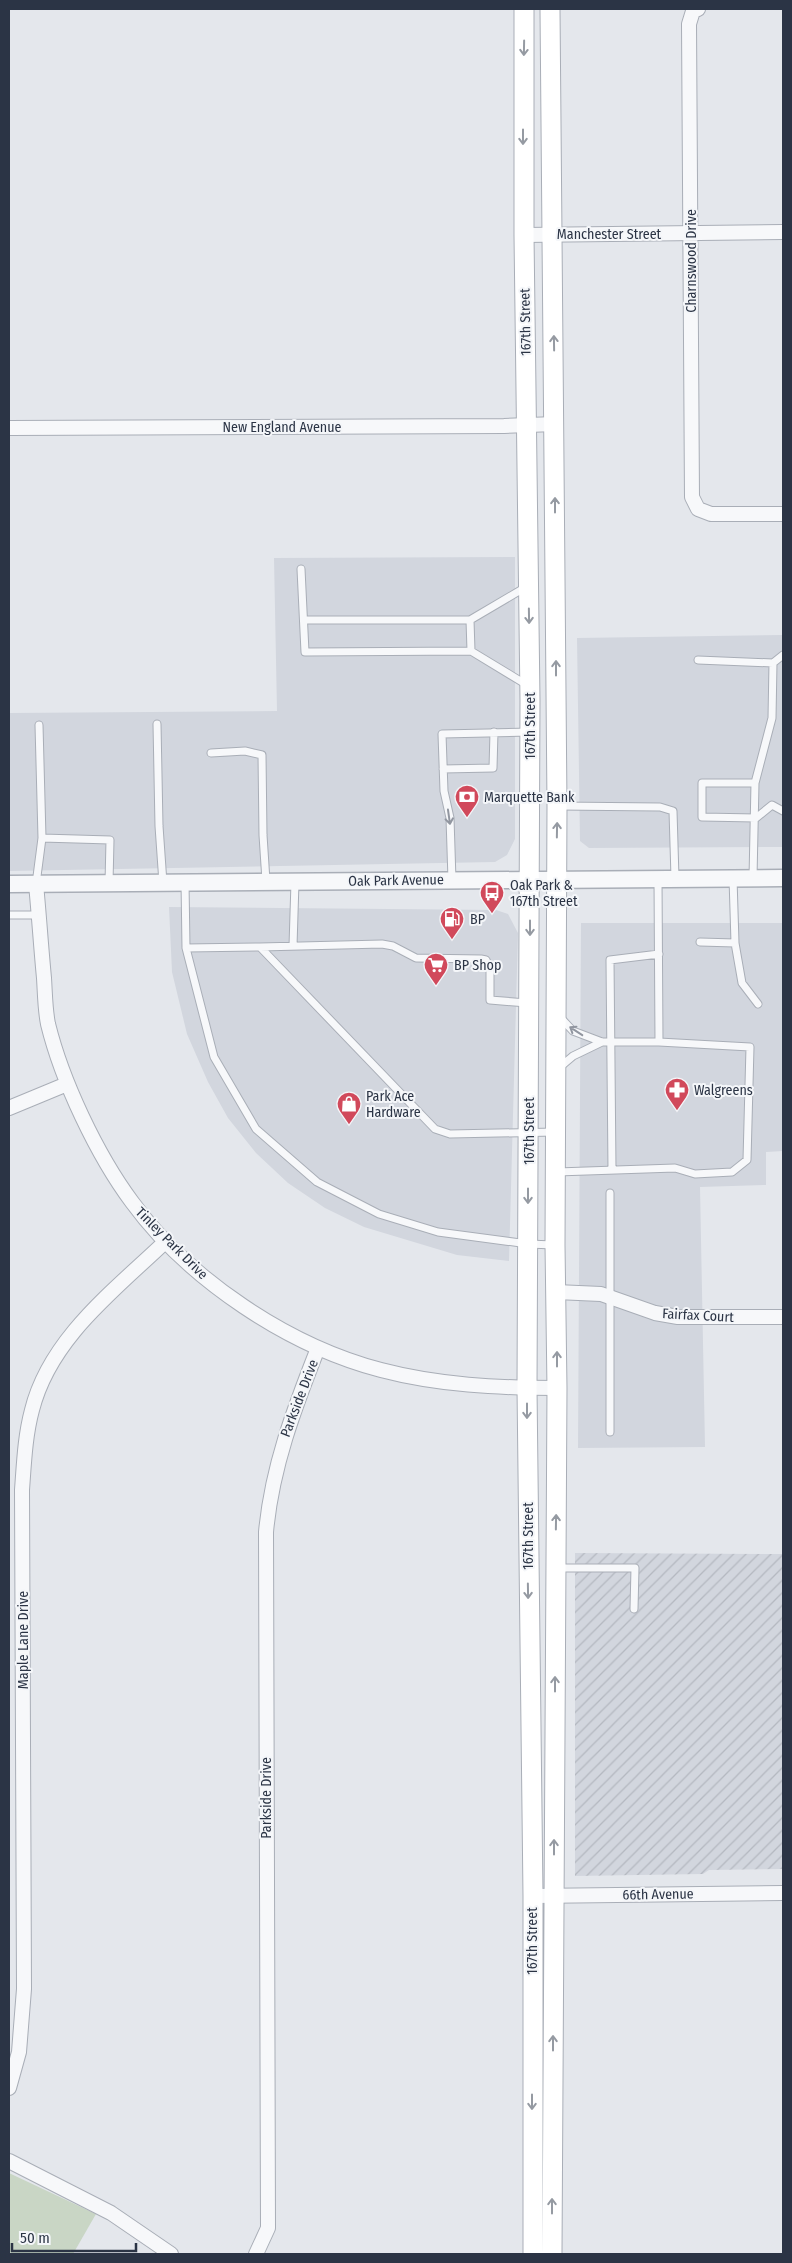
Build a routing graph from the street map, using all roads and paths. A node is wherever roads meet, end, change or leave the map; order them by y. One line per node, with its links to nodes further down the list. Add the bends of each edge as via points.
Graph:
1 (524, 9): 7 (main road, 167th Street, one-way to 7)
2 (550, 9): 6 (main road, 167th Street)
3 (695, 10): 5 (street, Charnswood Drive, via 688,24)
4 (783, 232): 5 (street, Manchester Street)
5 (691, 233): 6 (street, Manchester Street); 11 (street, Charnswood Drive, via 692,497 698,509 711,514)
6 (553, 234): 7 (street, Manchester Street); 8 (main road, 167th Street, one-way to 6)
7 (524, 235): 9 (main road, 167th Street)
8 (555, 424): 9 (street, New England Avenue); 28 (main road, 167th Street, one-way to 8)
9 (526, 426): 10 (street, New England Avenue); 13 (main road, 167th Street)
10 (9, 428)
11 (783, 514)
12 (301, 569): 14 (lane)
13 (529, 585): 15 (lane); 20 (main road, 167th Street, one-way to 20)
14 (304, 620): 15 (lane); 16 (lane, via 306,652)
15 (470, 620): 16 (lane)
16 (471, 652): 20 (lane)
17 (783, 655): 19 (lane)
18 (698, 660): 19 (lane)
19 (773, 663): 27 (lane, via 772,718)
20 (530, 686): 24 (main road, 167th Street)
21 (157, 724): 43 (lane)
22 (39, 725): 31 (lane)
23 (494, 732): 24 (lane); 26 (lane, via 493,768); 26 (lane, via 442,734)
24 (530, 732): 35 (main road, 167th Street)
25 (211, 753): 41 (lane, via 245,751 262,755)
26 (443, 769): 38 (lane, one-way to 38, via 450,818)
27 (755, 783): 30 (lane); 30 (lane, via 702,783 702,817)
28 (557, 806): 36 (main road, 167th Street, one-way to 28); 37 (lane, via 660,807 673,811)
29 (783, 811): 30 (lane, via 772,805)
30 (756, 818): 33 (lane)
31 (42, 838): 42 (lane, via 110,840); 45 (lane)
32 (733, 878): 33 (street, Oak Park Avenue); 37 (street, Oak Park Avenue); 49 (lane)
33 (753, 878): 34 (street, Oak Park Avenue)
34 (783, 878)
35 (530, 879): 36 (street, Oak Park Avenue); 38 (street, Oak Park Avenue); 54 (main road, 167th Street, one-way to 54)
36 (556, 879): 37 (street, Oak Park Avenue); 56 (main road, 167th Street)
37 (667, 879): 53 (lane)
38 (452, 880): 39 (street, Oak Park Avenue)
39 (295, 881): 41 (street, Oak Park Avenue); 50 (lane)
40 (185, 882): 41 (street, Oak Park Avenue); 43 (street, Oak Park Avenue); 52 (lane)
41 (266, 882)
42 (110, 883): 43 (street, Oak Park Avenue); 45 (street, Oak Park Avenue)
43 (163, 883)
44 (9, 884): 45 (street, Oak Park Avenue)
45 (36, 884): 47 (street, Tinley Park Drive)
46 (9, 915): 47 (lane)
47 (38, 915): 61 (street, Tinley Park Drive, via 48,1022)
48 (700, 942): 49 (lane)
49 (734, 943): 55 (lane, via 742,983)
50 (293, 946): 51 (lane); 54 (lane, via 382,944 416,958 481,958 486,960 490,969 490,1000)
51 (260, 947): 52 (lane); 64 (lane, via 435,1129 450,1134)
52 (186, 948): 69 (lane, via 214,1057 262,1135 317,1182 379,1214 438,1232)
53 (659, 954): 58 (lane, via 610,960); 59 (lane)
54 (530, 1003): 64 (main road, 167th Street)
55 (758, 1004)
56 (556, 1011): 57 (lane, one-way to 56, via 573,1031); 60 (main road, 167th Street)
57 (602, 1042): 58 (lane); 60 (lane, via 573,1056)
58 (612, 1042): 59 (lane); 65 (lane)
59 (659, 1042): 65 (lane, via 750,1047 747,1160 732,1172 695,1174 675,1168)
60 (556, 1070): 63 (main road, 167th Street)
61 (67, 1084): 62 (street); 68 (street, Tinley Park Drive, via 132,1203)
62 (9, 1108)
63 (555, 1132): 64 (lane); 66 (main road, 167th Street)
64 (528, 1134): 69 (main road, 167th Street, one-way to 69)
65 (612, 1169): 66 (lane)
66 (555, 1172): 70 (main road, 167th Street)
67 (610, 1192): 72 (lane)
68 (166, 1241): 74 (street, Tinley Park Drive, via 198,1272 234,1299); 83 (street, Maple Lane Drive, via 74,1329 57,1352 40,1386 26,1436 22,1490 24,1989 19,2052)
69 (528, 1244): 70 (lane); 75 (main road, 167th Street)
70 (555, 1245): 71 (main road, 167th Street)
71 (556, 1292): 72 (street, Fairfax Court); 76 (main road, 167th Street, one-way to 71)
72 (611, 1296): 73 (street, Fairfax Court, via 655,1313 678,1316); 77 (lane)
73 (783, 1317)
74 (318, 1348): 75 (street, Tinley Park Drive, via 380,1370 451,1384); 86 (street, Parkside Drive, via 282,1444 271,1489 266,1532 268,2228)
75 (527, 1388): 76 (street, Tinley Park Drive); 81 (main road, 167th Street, one-way to 81)
76 (557, 1388): 78 (main road, 167th Street, one-way to 76)
77 (610, 1432)
78 (555, 1568): 79 (lane, via 635,1568); 82 (main road, 167th Street, one-way to 78)
79 (634, 1609)
80 (783, 1893): 82 (street, 66th Avenue)
81 (532, 1896): 82 (street, 66th Avenue); 87 (main road, 167th Street, one-way to 87)
82 (554, 1896): 88 (main road, 167th Street, one-way to 82)
83 (9, 2088)
84 (9, 2161): 85 (street, via 111,2213)
85 (172, 2254)
86 (256, 2254)
87 (533, 2254)
88 (552, 2254)

